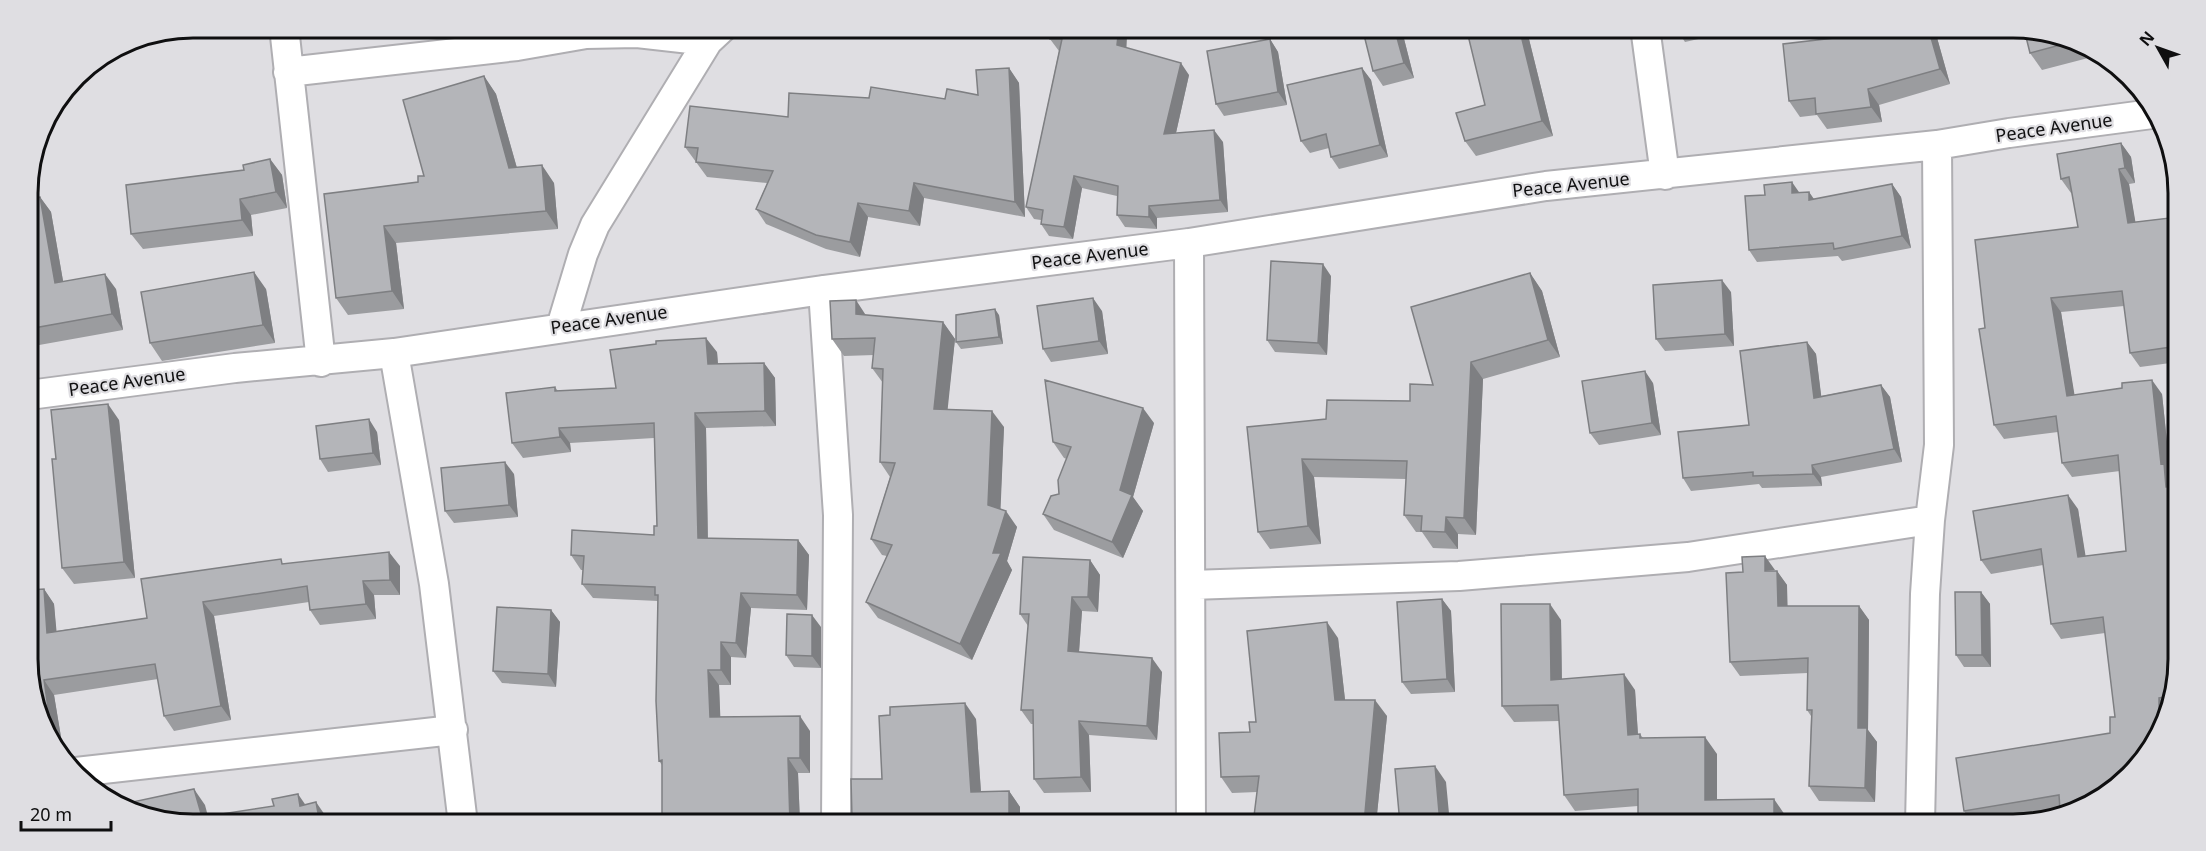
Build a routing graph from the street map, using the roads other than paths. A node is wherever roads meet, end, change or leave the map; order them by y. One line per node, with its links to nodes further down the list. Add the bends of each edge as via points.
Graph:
1 (285, 38): 5 (street)
2 (563, 38): 5 (street)
3 (713, 38): 11 (street, via 595,225)
4 (1646, 38): 8 (street)
5 (288, 72): 13 (street)
6 (2147, 115): 7 (street, Peace Avenue)
7 (1936, 145): 8 (street, Peace Avenue); 15 (street, via 1939,445)
8 (1665, 175): 9 (street, Peace Avenue, via 1546,186)
9 (1190, 243): 10 (street, Peace Avenue); 16 (street)
10 (822, 290): 11 (street, Peace Avenue); 22 (street, via 838,515)
11 (561, 327): 12 (street, Peace Avenue)
12 (394, 353): 13 (street, Peace Avenue); 17 (street, via 434,584)
13 (321, 362): 14 (street, Peace Avenue, via 235,368)
14 (38, 394)
15 (1930, 520): 16 (street, via 1677,558 1459,576); 20 (street)
16 (1191, 585): 19 (street)
17 (453, 730): 18 (street); 21 (street)
18 (86, 771)
19 (1191, 813)
20 (1920, 813)
21 (462, 814)
22 (836, 814)

